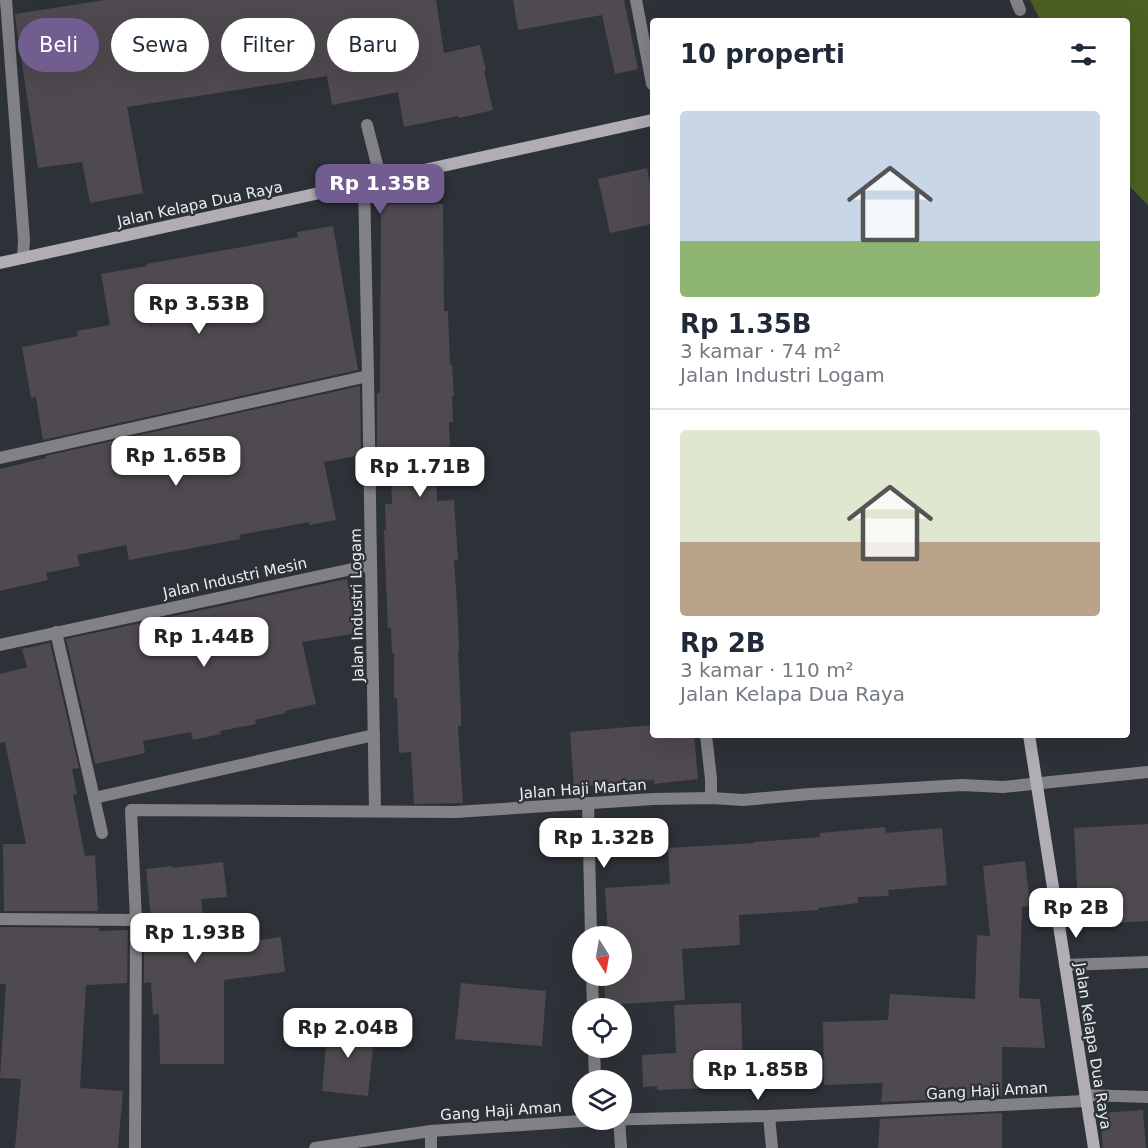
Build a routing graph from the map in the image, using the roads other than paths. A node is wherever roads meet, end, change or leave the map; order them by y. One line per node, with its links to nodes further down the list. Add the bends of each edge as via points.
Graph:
1 (6, 0): 8 (street)
2 (636, 0): 3 (street)
3 (650, 74)
4 (650, 120): 6 (main road, Jalan Kelapa Dua Raya)
5 (367, 124): 6 (street)
6 (381, 180): 7 (main road, Jalan Kelapa Dua Raya)
7 (364, 183): 8 (main road, Jalan Kelapa Dua Raya); 10 (street, Jalan Industri Logam)
8 (23, 258): 9 (main road, Jalan Kelapa Dua Raya)
9 (0, 263)
10 (368, 376): 11 (street); 12 (street, Jalan Industri Logam)
11 (0, 458)
12 (371, 565): 13 (street, Jalan Industri Mesin); 15 (street, Jalan Industri Logam)
13 (56, 632): 14 (street, Jalan Industri Mesin); 20 (street)
14 (0, 645)
15 (374, 735): 20 (street); 23 (street, Jalan Industri Logam)
16 (706, 738): 21 (street)
17 (1030, 738): 19 (main road, Jalan Kelapa Dua Raya)
18 (1148, 772): 19 (street, Jalan Haji Martan)
19 (1037, 783): 21 (street, Jalan Haji Martan, via 743,800); 29 (main road, Jalan Kelapa Dua Raya)
20 (94, 798): 24 (street)
21 (711, 798): 22 (street, Jalan Haji Martan)
22 (588, 803): 23 (street, Jalan Haji Martan, via 455,813); 27 (street)
23 (375, 811): 26 (street, Jalan Haji Martan, via 130,810)
24 (102, 833)
25 (0, 919): 26 (street)
26 (136, 920): 37 (street)
27 (591, 926)
28 (1148, 962): 29 (street)
29 (1065, 965): 31 (main road, Jalan Kelapa Dua Raya)
30 (1148, 1096): 31 (street, Gang Haji Aman)
31 (1085, 1098): 32 (street, Gang Haji Aman); 42 (main road, Jalan Kelapa Dua Raya)
32 (769, 1116): 33 (street, Gang Haji Aman); 41 (street)
33 (632, 1119)
34 (572, 1121): 36 (street, Gang Haji Aman)
35 (620, 1130): 40 (street)
36 (431, 1131): 38 (street, Gang Haji Aman); 39 (street)
37 (135, 1148)
38 (315, 1148)
39 (431, 1148)
40 (621, 1148)
41 (772, 1148)
42 (1094, 1148)

